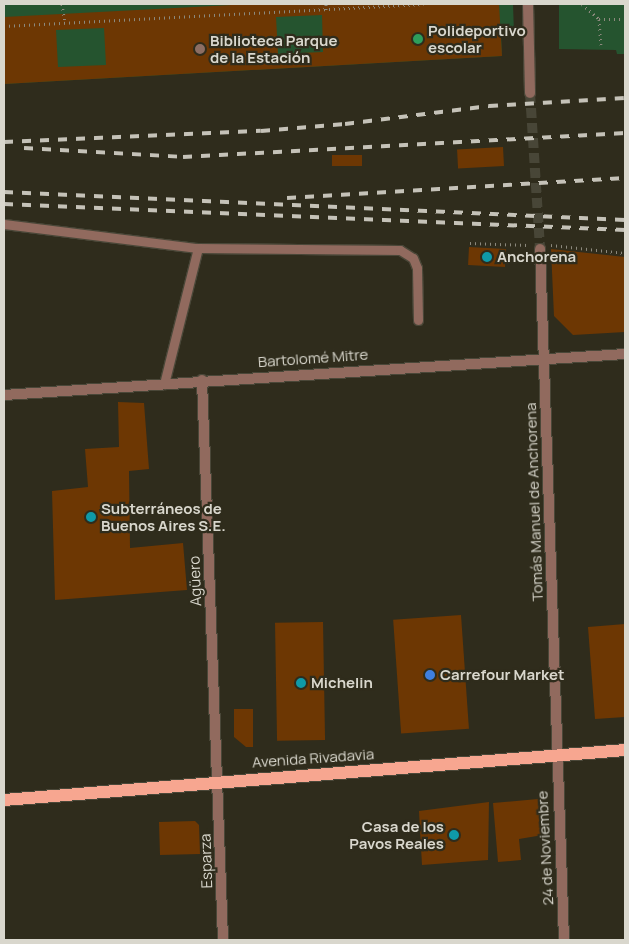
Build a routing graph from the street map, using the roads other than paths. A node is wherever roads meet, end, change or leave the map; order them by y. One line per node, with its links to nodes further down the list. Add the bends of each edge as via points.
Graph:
1 (528, 4): 2 (street)
2 (530, 92)
3 (4, 224): 4 (lane)
4 (198, 248): 6 (lane, via 400,250 413,258 417,268); 10 (lane)
5 (540, 249): 8 (street, Tomás Manuel de Anchorena)
6 (418, 320)
7 (625, 354): 8 (street, Bartolomé Mitre)
8 (544, 358): 9 (street, Bartolomé Mitre); 13 (street, Tomás Manuel de Anchorena)
9 (202, 380): 10 (street, Bartolomé Mitre); 14 (street, Agüero)
10 (164, 384): 11 (street, Bartolomé Mitre)
11 (4, 395)
12 (625, 750): 13 (main road, Avenida Rivadavia)
13 (556, 755): 14 (main road, Avenida Rivadavia); 17 (street, 24 de Noviembre)
14 (218, 781): 15 (main road, Avenida Rivadavia); 16 (street, Esparza)
15 (4, 800)
16 (223, 940)
17 (564, 940)

